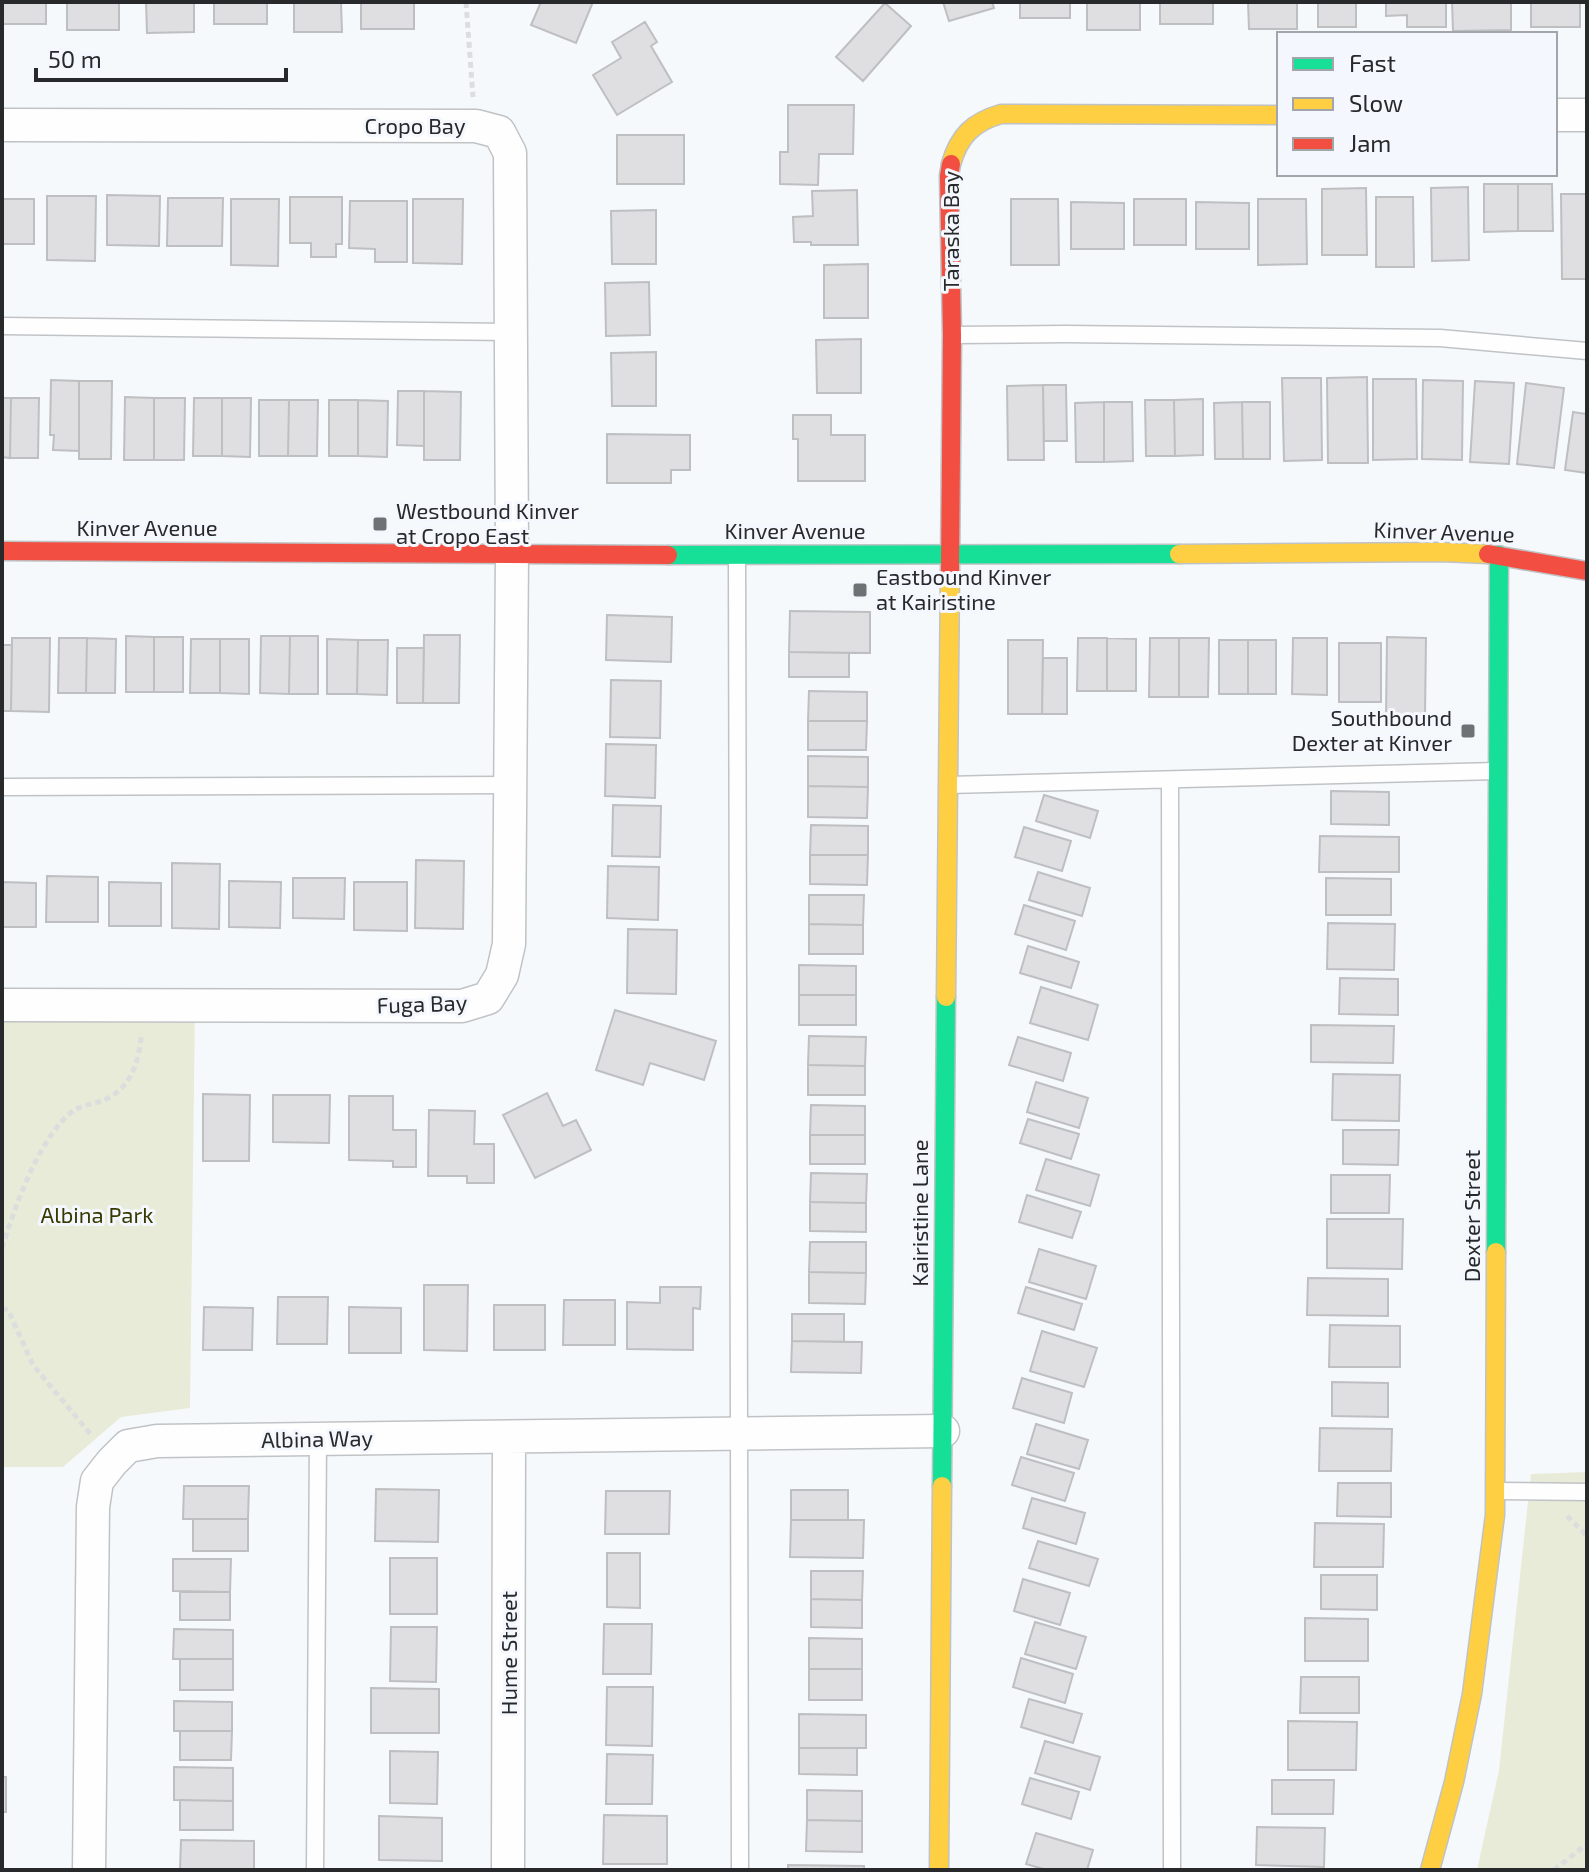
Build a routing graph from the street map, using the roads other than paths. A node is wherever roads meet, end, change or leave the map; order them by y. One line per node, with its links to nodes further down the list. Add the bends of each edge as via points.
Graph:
1 (1277, 115): 7 (street, Taraska Bay, via 1001,114 981,119 966,130 953,152 949,176)
2 (1557, 115): 3 (street)
3 (1587, 115)
4 (2, 125): 6 (street, Cropo Bay, via 476,126 499,132 510,153)
5 (2, 326): 6 (lane)
6 (511, 332): 10 (street, Cropo Bay)
7 (952, 335): 8 (lane, via 1440,338); 13 (street, Taraska Bay)
8 (1587, 351)
9 (2, 551): 10 (street, Kinver Avenue)
10 (512, 554): 11 (street, Kinver Avenue); 17 (street, Fuga Bay)
11 (737, 555): 13 (street, Kinver Avenue); 22 (lane)
12 (1499, 555): 13 (street, Kinver Avenue); 14 (street, Kinver Avenue); 15 (street, Dexter Street)
13 (948, 556): 18 (street, Kairistine Lane)
14 (1587, 571)
15 (1498, 771): 16 (lane); 25 (street, Dexter Street)
16 (1170, 780): 18 (lane); 32 (lane)
17 (510, 785): 19 (lane); 20 (street, Fuga Bay, via 509,944 502,975 488,998 462,1006)
18 (947, 785): 21 (street, Kairistine Lane)
19 (2, 787)
20 (2, 1005)
21 (943, 1431): 22 (street, Albina Way); 31 (street, Kairistine Lane)
22 (739, 1434): 23 (street, Albina Way); 30 (lane)
23 (509, 1437): 24 (street, Albina Way); 29 (street, Hume Street)
24 (318, 1439): 27 (street, Albina Way, via 128,1446 97,1481); 28 (lane)
25 (1495, 1491): 26 (lane); 33 (street, Dexter Street, via 1482,1643 1461,1761)
26 (1587, 1492)
27 (89, 1870)
28 (315, 1870)
29 (508, 1870)
30 (740, 1870)
31 (939, 1870)
32 (1172, 1870)
33 (1430, 1870)

